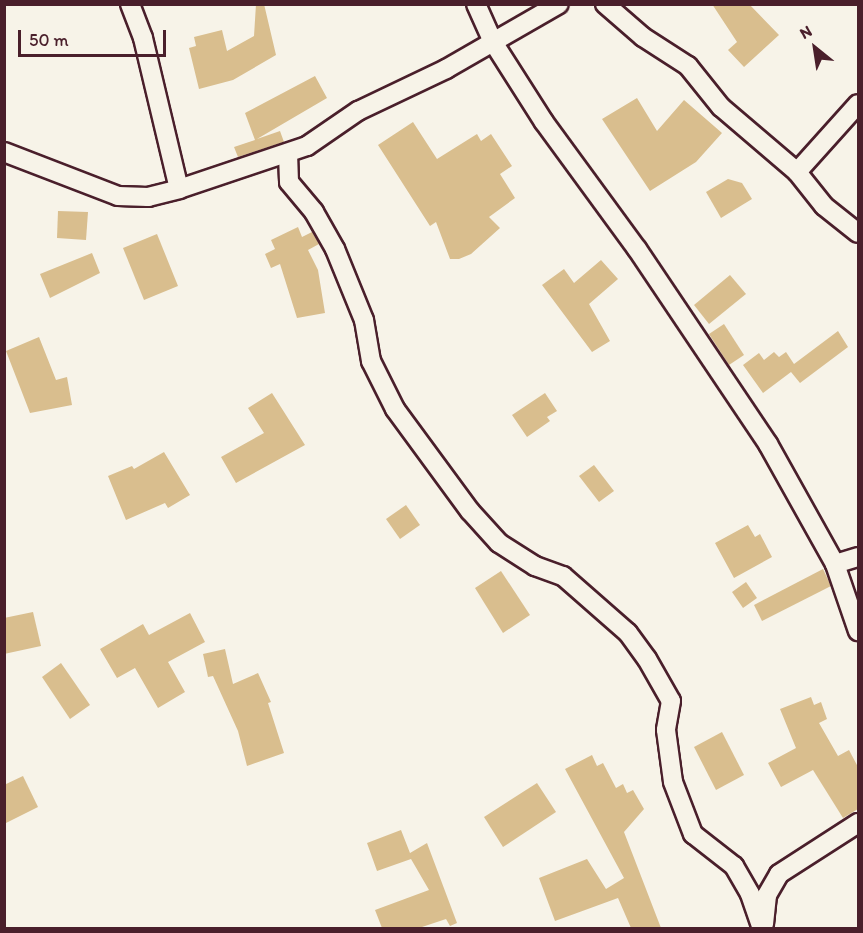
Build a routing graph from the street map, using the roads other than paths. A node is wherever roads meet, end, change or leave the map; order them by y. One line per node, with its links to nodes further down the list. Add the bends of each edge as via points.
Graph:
1 (130, 4): 10 (street, via 143,38)
2 (477, 4): 5 (street)
3 (559, 4): 5 (street)
4 (605, 4): 9 (street, via 644,37 688,66 721,107)
5 (494, 42): 8 (street, via 375,102 314,142); 13 (street, via 544,123 638,249 768,444)
6 (858, 104): 9 (street)
7 (4, 152): 10 (street, via 118,196 148,197)
8 (288, 153): 10 (street); 16 (street, via 289,182 314,212 335,249 364,320 371,361 395,409 470,511 499,543 535,566 563,576 605,610 647,659 671,701 666,730 674,782 693,834 734,866)
9 (797, 172): 11 (street, via 824,206)
10 (179, 189)
11 (858, 233)
12 (858, 557): 13 (street)
13 (835, 564): 14 (street)
14 (858, 631)
15 (858, 823): 16 (street, via 779,874 767,895)
16 (763, 928)

